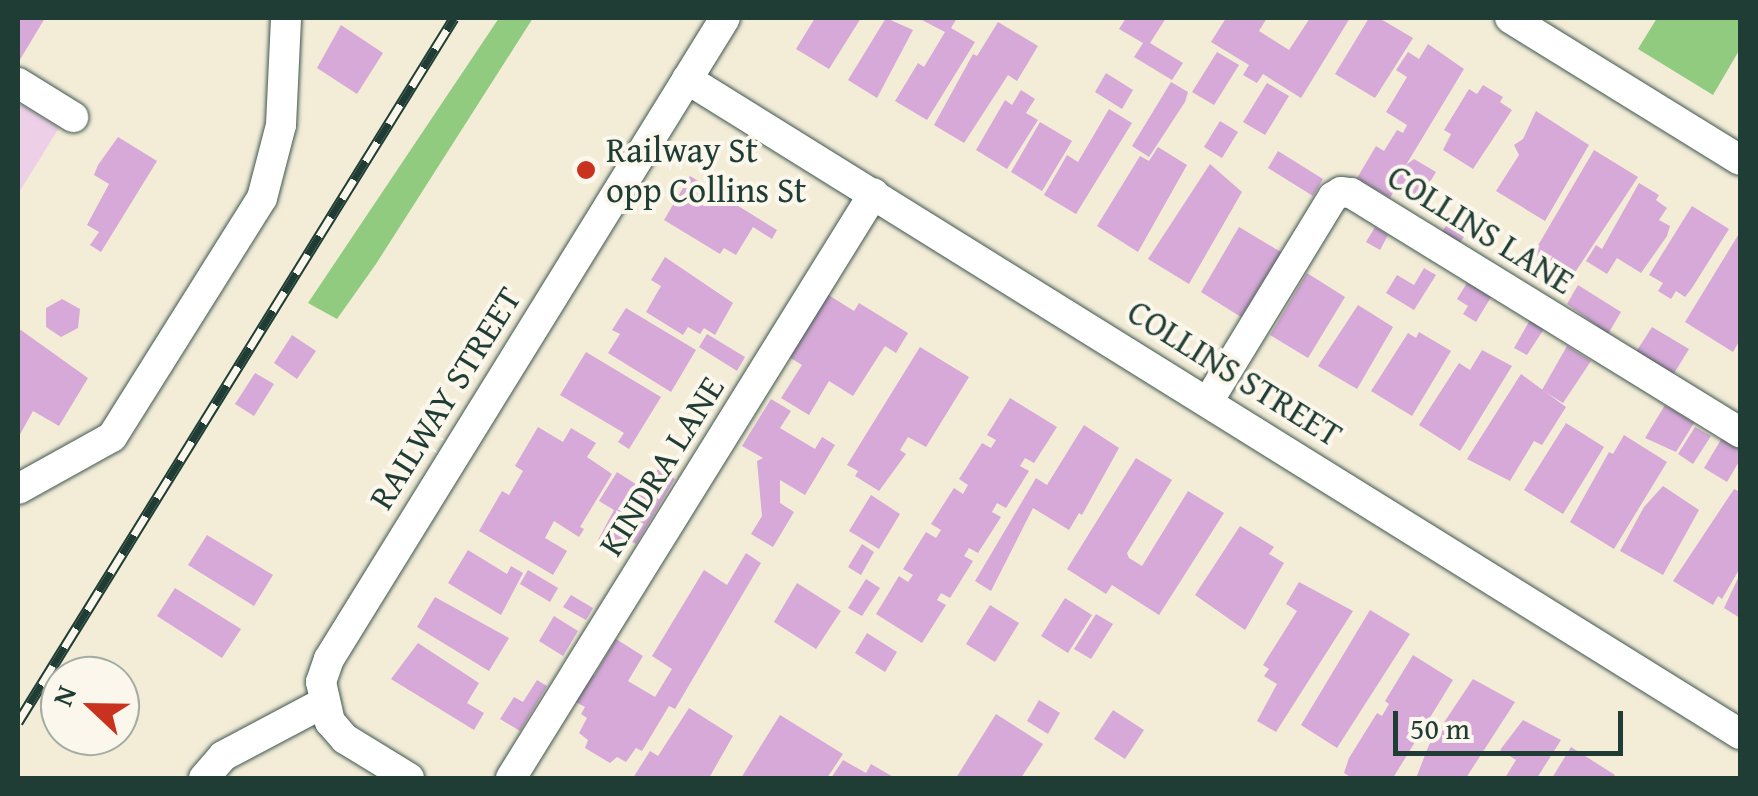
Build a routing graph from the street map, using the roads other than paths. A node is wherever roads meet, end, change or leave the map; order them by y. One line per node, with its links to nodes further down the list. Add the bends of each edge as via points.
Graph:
1 (286, 18): 11 (street, via 280,125 262,198 112,437)
2 (725, 18): 4 (street, RAILWAY STREET)
3 (1510, 18): 7 (street)
4 (687, 79): 8 (street, COLLINS STREET); 12 (street, RAILWAY STREET, via 340,639 321,682)
5 (18, 82): 6 (street)
6 (73, 117)
7 (1740, 160)
8 (874, 193): 9 (street, COLLINS STREET); 16 (street, KINDRA LANE)
9 (1209, 400): 10 (street, COLLINS LANE, via 1332,197 1351,192); 13 (street, COLLINS STREET)
10 (1740, 432)
11 (18, 489)
12 (323, 704): 14 (street, via 223,756); 15 (street, via 345,739)
13 (1740, 734)
14 (204, 778)
15 (409, 778)
16 (511, 778)

